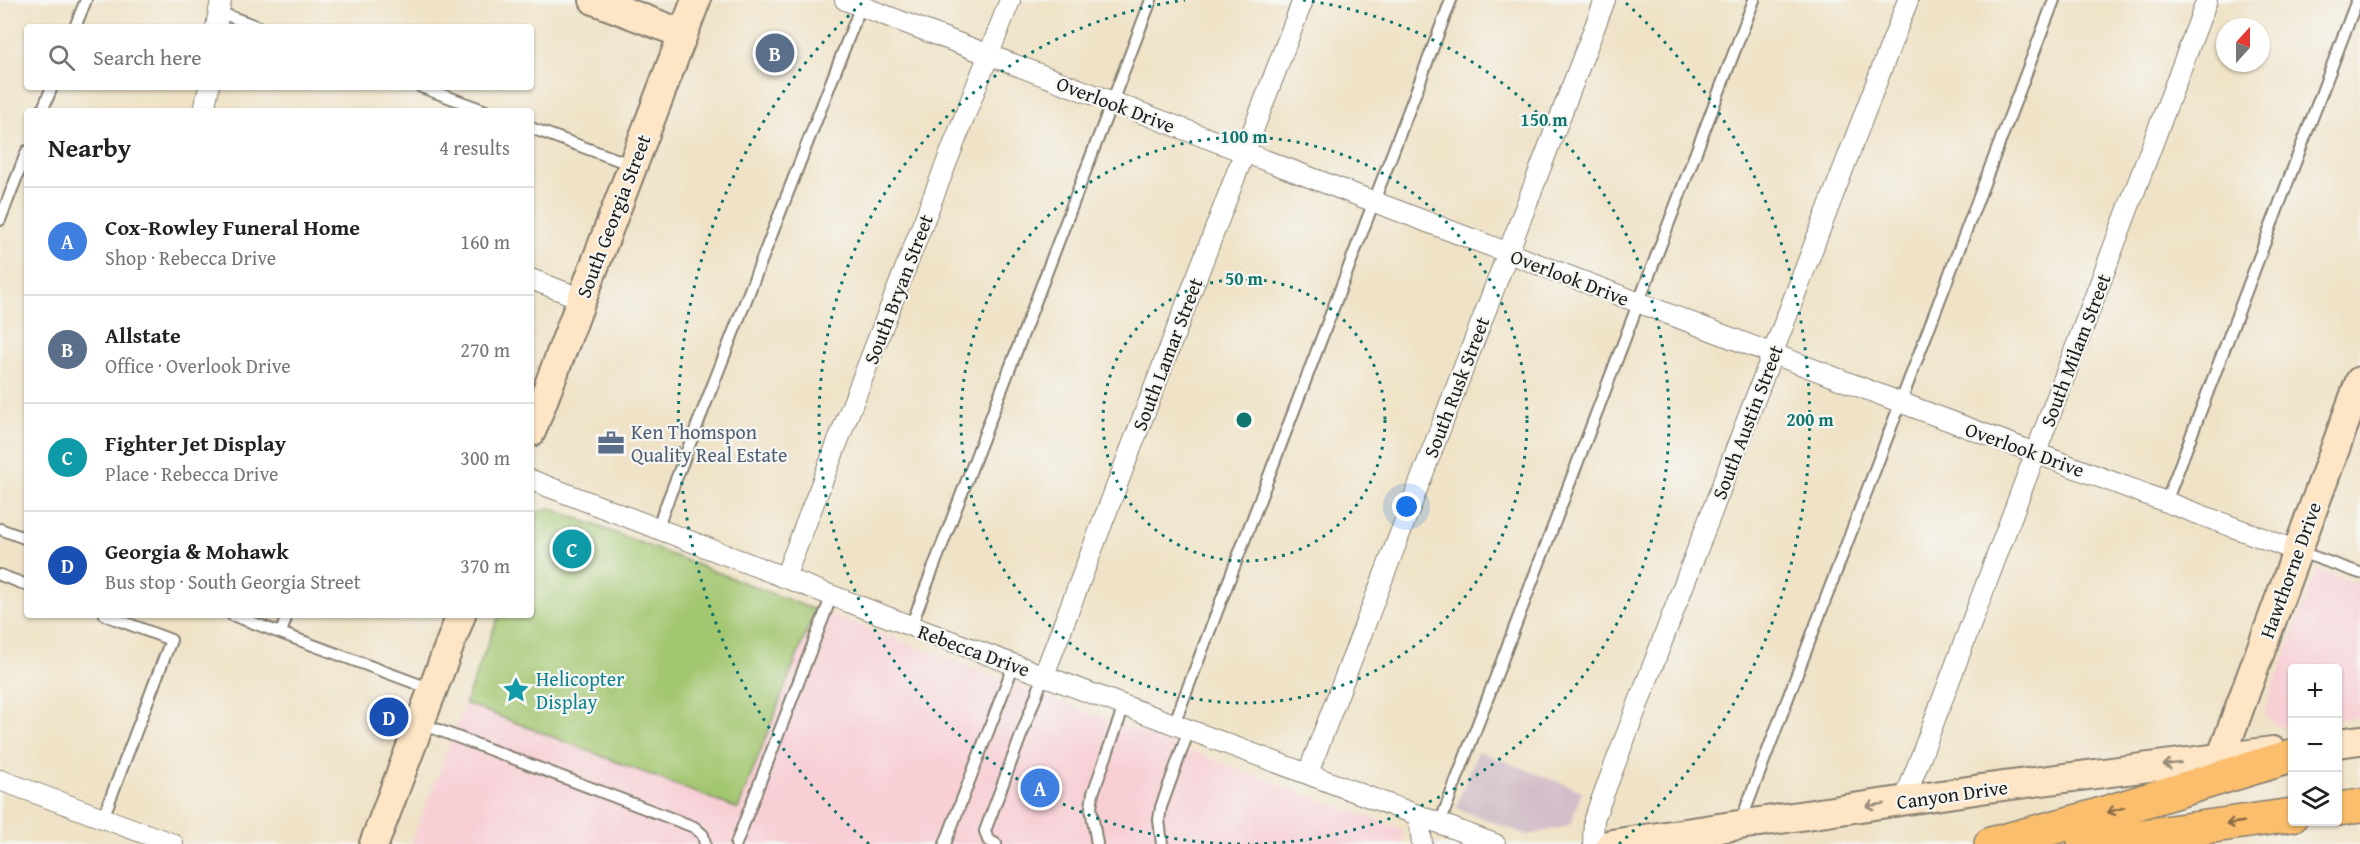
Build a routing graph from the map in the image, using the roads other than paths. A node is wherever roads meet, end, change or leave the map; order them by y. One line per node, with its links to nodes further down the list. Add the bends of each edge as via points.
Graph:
1 (86, 0): 16 (lane)
2 (594, 0): 18 (main road)
3 (696, 0): 18 (main road, South Georgia Street)
4 (1010, 0): 19 (street, South Bryan Street)
5 (1151, 0): 23 (lane)
6 (1303, 0): 28 (street, South Lamar Street)
7 (1451, 0): 31 (lane)
8 (1605, 0): 33 (street, South Rusk Street)
9 (1754, 0): 36 (lane)
10 (1908, 0): 37 (street, South Austin Street)
11 (2055, 0): 39 (lane)
12 (2207, 0): 41 (street, South Milam Street)
13 (2357, 0): 43 (lane)
14 (856, 2): 19 (street, Overlook Drive); 44 (lane)
15 (218, 13): 17 (lane)
16 (76, 24)
17 (250, 24)
18 (683, 34): 30 (main road, South Georgia Street)
19 (990, 55): 23 (street, Overlook Drive); 50 (street, South Bryan Street)
20 (51, 90): 24 (lane)
21 (208, 90): 25 (street)
22 (429, 90): 26 (lane)
23 (1112, 102): 28 (street, Overlook Drive); 57 (lane)
24 (43, 108)
25 (205, 108)
26 (478, 108)
27 (534, 129): 30 (lane)
28 (1245, 152): 31 (street, Overlook Drive); 60 (street, South Lamar Street)
29 (24, 159): 32 (lane)
30 (633, 165): 35 (main road, South Georgia Street)
31 (1374, 202): 33 (street, Overlook Drive); 64 (lane)
32 (0, 220)
33 (1508, 253): 36 (street, Overlook Drive); 70 (street, South Rusk Street)
34 (534, 280): 35 (street)
35 (582, 299): 40 (main road, South Georgia Street)
36 (1640, 304): 37 (street, Overlook Drive); 78 (lane)
37 (1773, 354): 39 (street, Overlook Drive); 90 (street, South Austin Street, via 1594,819)
38 (2360, 381): 47 (main road, Hawthorne Drive)
39 (1902, 403): 41 (street, Overlook Drive); 79 (lane)
40 (534, 424)
41 (2036, 452): 43 (street, Overlook Drive); 72 (street, South Milam Street)
42 (534, 481): 44 (street, Rebecca Drive)
43 (2166, 502): 47 (street, Overlook Drive)
44 (657, 528): 50 (street, Rebecca Drive)
45 (0, 529): 46 (lane)
46 (24, 538)
47 (2297, 551): 48 (lane); 69 (main road, Hawthorne Drive)
48 (2360, 573)
49 (0, 575): 51 (lane)
50 (785, 577): 52 (street, Rebecca Drive)
51 (24, 584)
52 (832, 595): 57 (street, Rebecca Drive); 83 (lane)
53 (113, 618): 77 (lane, via 171,640)
54 (240, 618): 58 (lane)
55 (286, 618): 58 (lane)
56 (460, 618): 61 (main road)
57 (911, 626): 59 (street, Rebecca Drive)
58 (281, 633): 61 (lane)
59 (1014, 664): 60 (street, Rebecca Drive); 84 (lane)
60 (1044, 675): 62 (street, Rebecca Drive); 85 (lane, via 985,831 988,840)
61 (433, 690): 63 (main road)
62 (1124, 706): 64 (street, Rebecca Drive); 86 (lane, via 1093,793 1091,808)
63 (420, 723): 81 (main road); 82 (lane, via 694,827 703,835)
64 (1181, 727): 70 (street, Rebecca Drive); 87 (lane, via 1158,820)
65 (2360, 740): 66 (main road)
66 (2342, 742)
67 (2288, 750): 69 (main road, Canyon Drive)
68 (2288, 757): 92 (highway, one-way to 92)
69 (2221, 758): 72 (main road, Canyon Drive, one-way to 72)
70 (1308, 773): 75 (street, Rebecca Drive)
71 (0, 780): 77 (street)
72 (1904, 801): 79 (main road, Canyon Drive, one-way to 79)
73 (2360, 806): 74 (highway)
74 (2342, 808)
75 (1419, 815): 78 (street, Rebecca Drive); 88 (street)
76 (2288, 816): 93 (highway, one-way to 93)
77 (103, 818): 80 (street)
78 (1440, 823): 89 (street, Rebecca Drive)
79 (1740, 826): 91 (main road, Canyon Drive)
80 (173, 844)
81 (374, 844)
82 (705, 844)
83 (736, 844)
84 (945, 844)
85 (996, 844)
86 (1097, 844)
87 (1162, 844)
88 (1422, 844)
89 (1495, 844)
90 (1593, 844)
91 (1611, 844)
92 (1991, 844)
93 (2084, 844)

